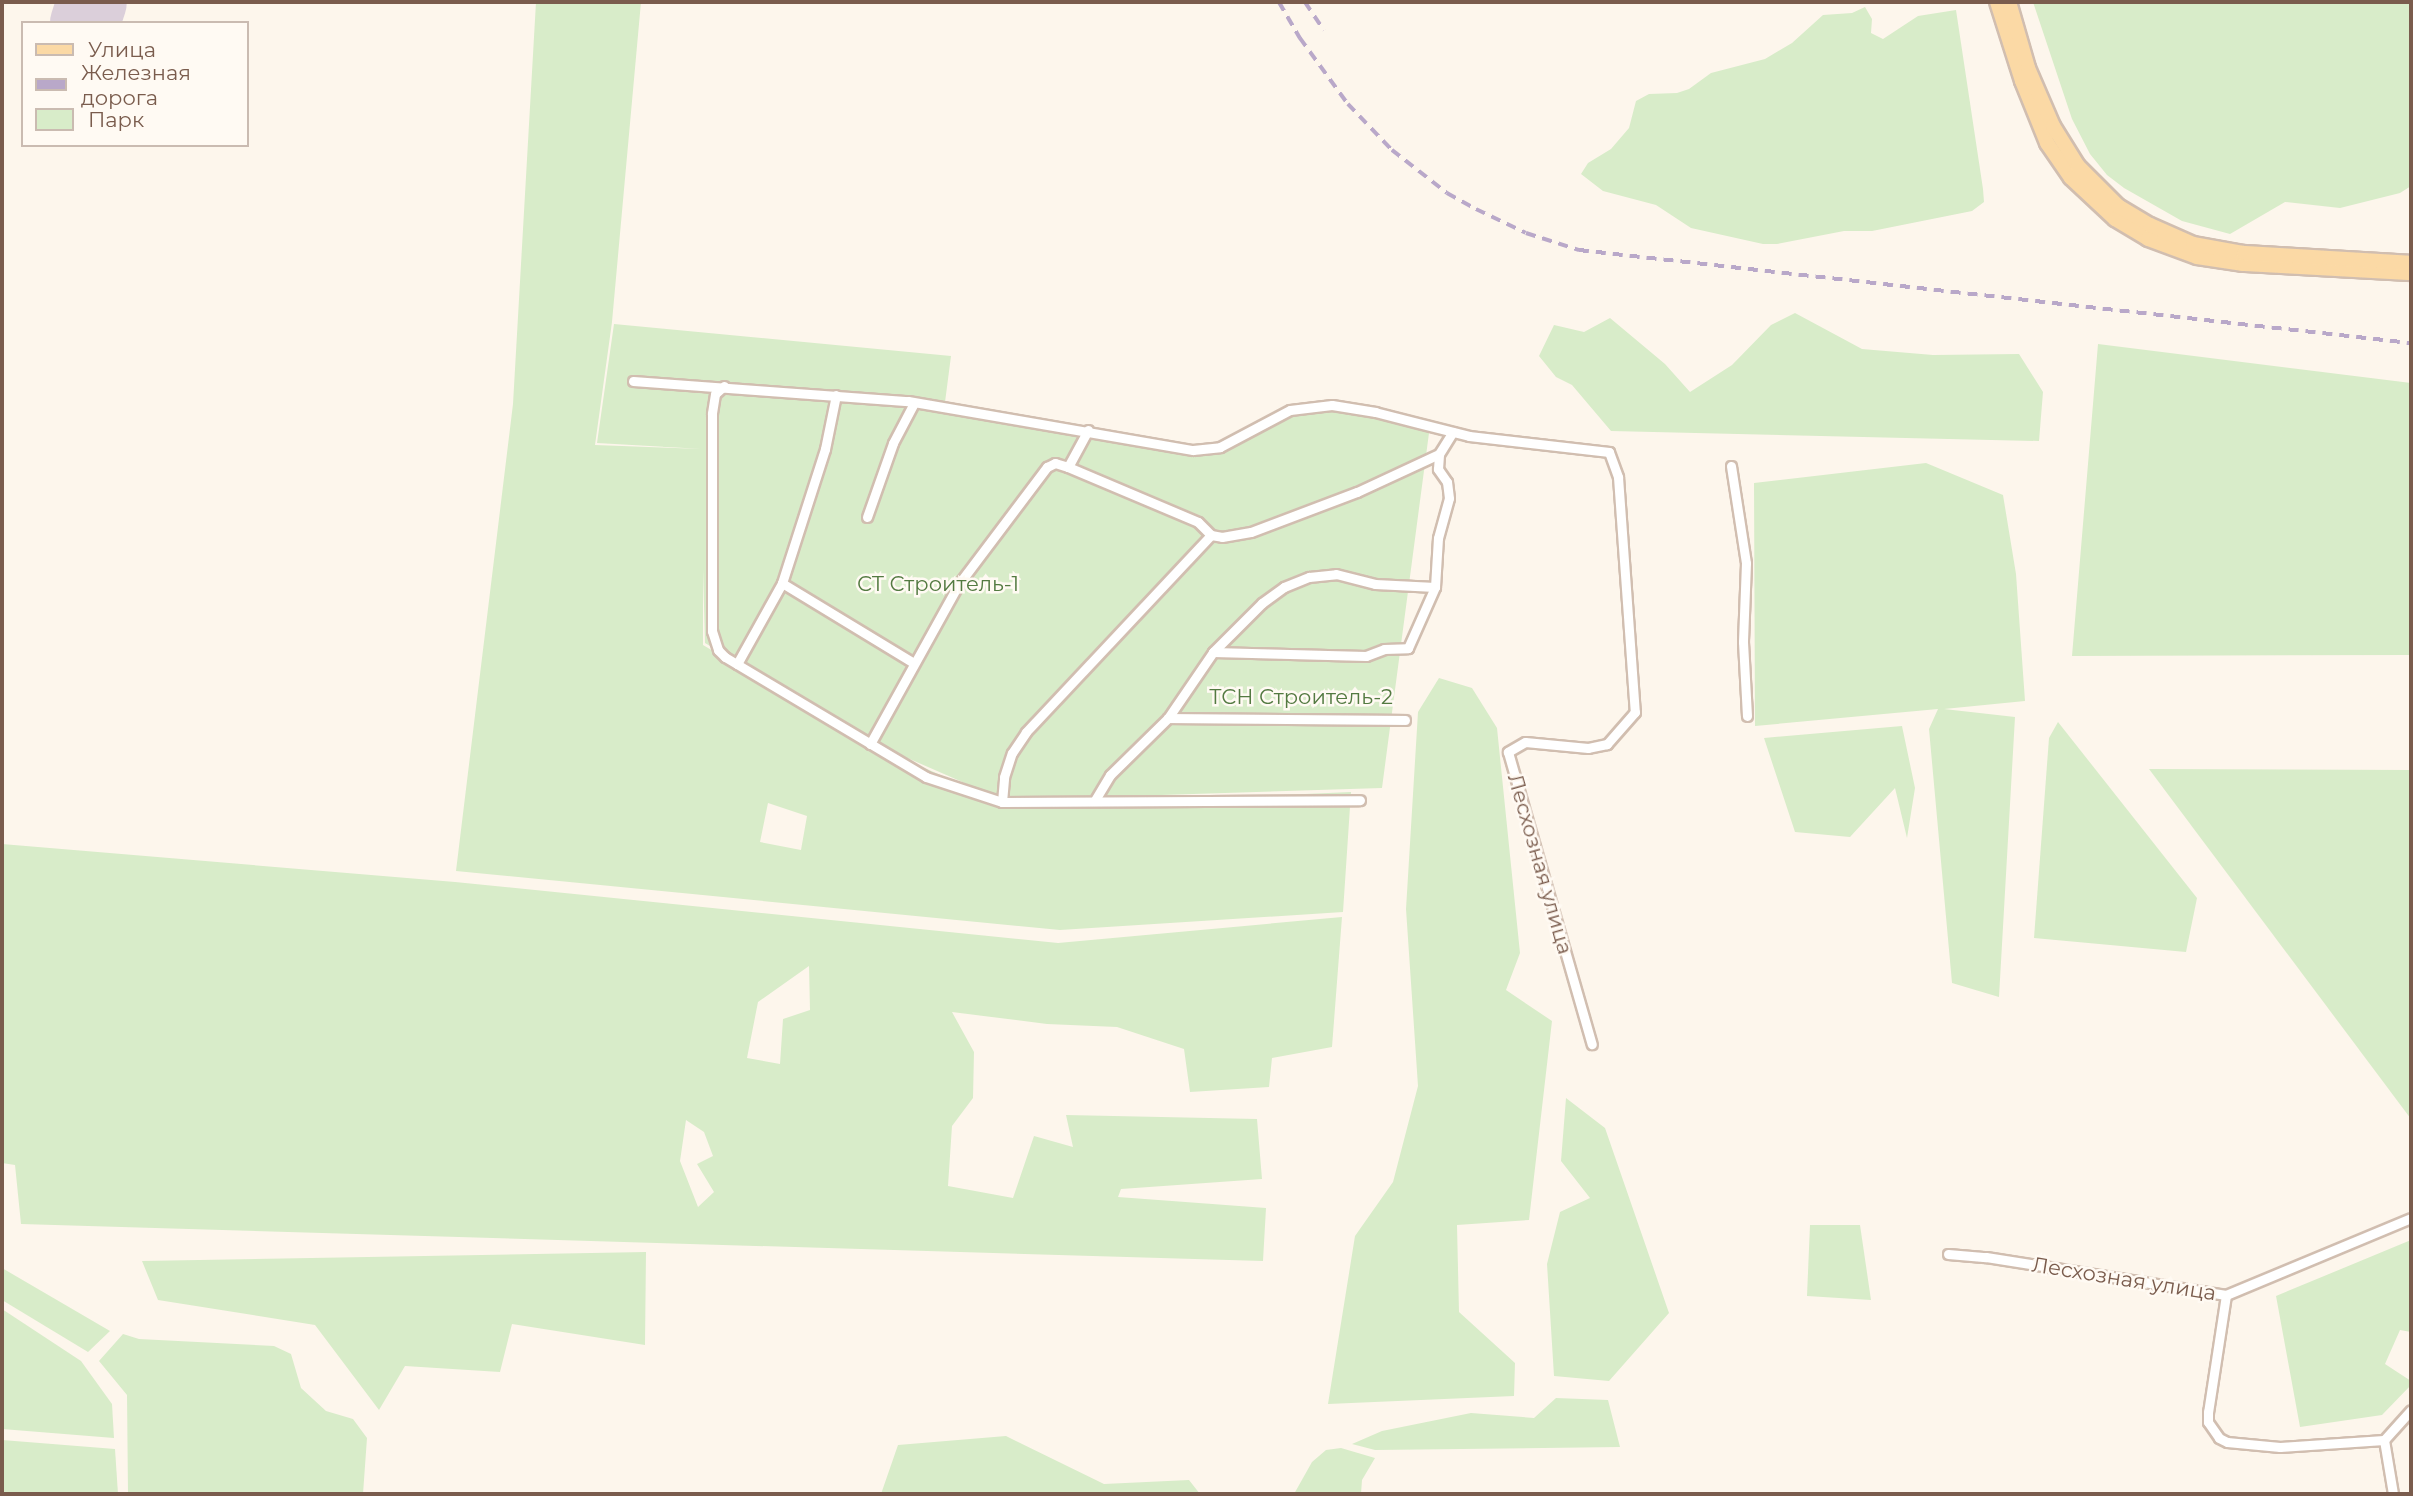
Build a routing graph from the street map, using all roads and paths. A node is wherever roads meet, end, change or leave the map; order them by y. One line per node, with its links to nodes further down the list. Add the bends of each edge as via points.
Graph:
1 (1997, 2): 4 (main road, via 2047,143 2071,178 2115,219 2148,239 2197,257 2243,264)
2 (2009, 2): 3 (main road, via 2028,68 2053,126 2078,166 2118,205 2193,244 2244,253)
3 (2411, 263)
4 (2411, 273)
5 (633, 381): 6 (street)
6 (724, 386): 7 (street); 20 (street, via 713,403 712,631 718,650)
7 (836, 395): 8 (street); 16 (street, via 825,449)
8 (914, 402): 9 (street); 14 (street, via 892,443)
9 (1088, 430): 10 (street, via 1206,450 1290,410 1332,405); 13 (street)
10 (1453, 432): 11 (street); 28 (street, Лесхозная улица, via 1609,452 1618,477 1635,712 1607,744 1588,748 1525,742 1508,752)
11 (1439, 454): 15 (street, via 1357,492 1251,532); 17 (street, via 1438,469 1447,482 1449,498 1438,538)
12 (1731, 466): 21 (street, via 1746,563)
13 (1068, 467): 15 (street, via 1198,522); 19 (street, via 1055,463 1036,478 958,585)
14 (867, 517)
15 (1211, 535): 27 (street, via 1026,732 1012,753)
16 (782, 583): 19 (street); 20 (street)
17 (1435, 587): 18 (street, via 1375,584 1336,574 1309,577 1262,603); 18 (street, via 1408,648 1384,649 1366,656)
18 (1213, 652): 22 (street)
19 (912, 662): 24 (street)
20 (737, 664): 24 (street)
21 (1747, 716)
22 (1168, 718): 23 (street); 25 (street, via 1110,775)
23 (1405, 720)
24 (870, 744): 27 (street, via 926,777)
25 (1095, 800): 26 (street); 27 (street)
26 (1360, 800)
27 (1002, 802)
28 (1592, 1044)
29 (2411, 1218): 31 (street, Лесхозная улица)
30 (1948, 1254): 31 (street, Лесхозная улица)
31 (2226, 1295): 33 (street, via 2207,1412 2219,1438 2280,1447)
32 (2411, 1410): 33 (street)
33 (2384, 1440): 34 (street)
34 (2392, 1494)

